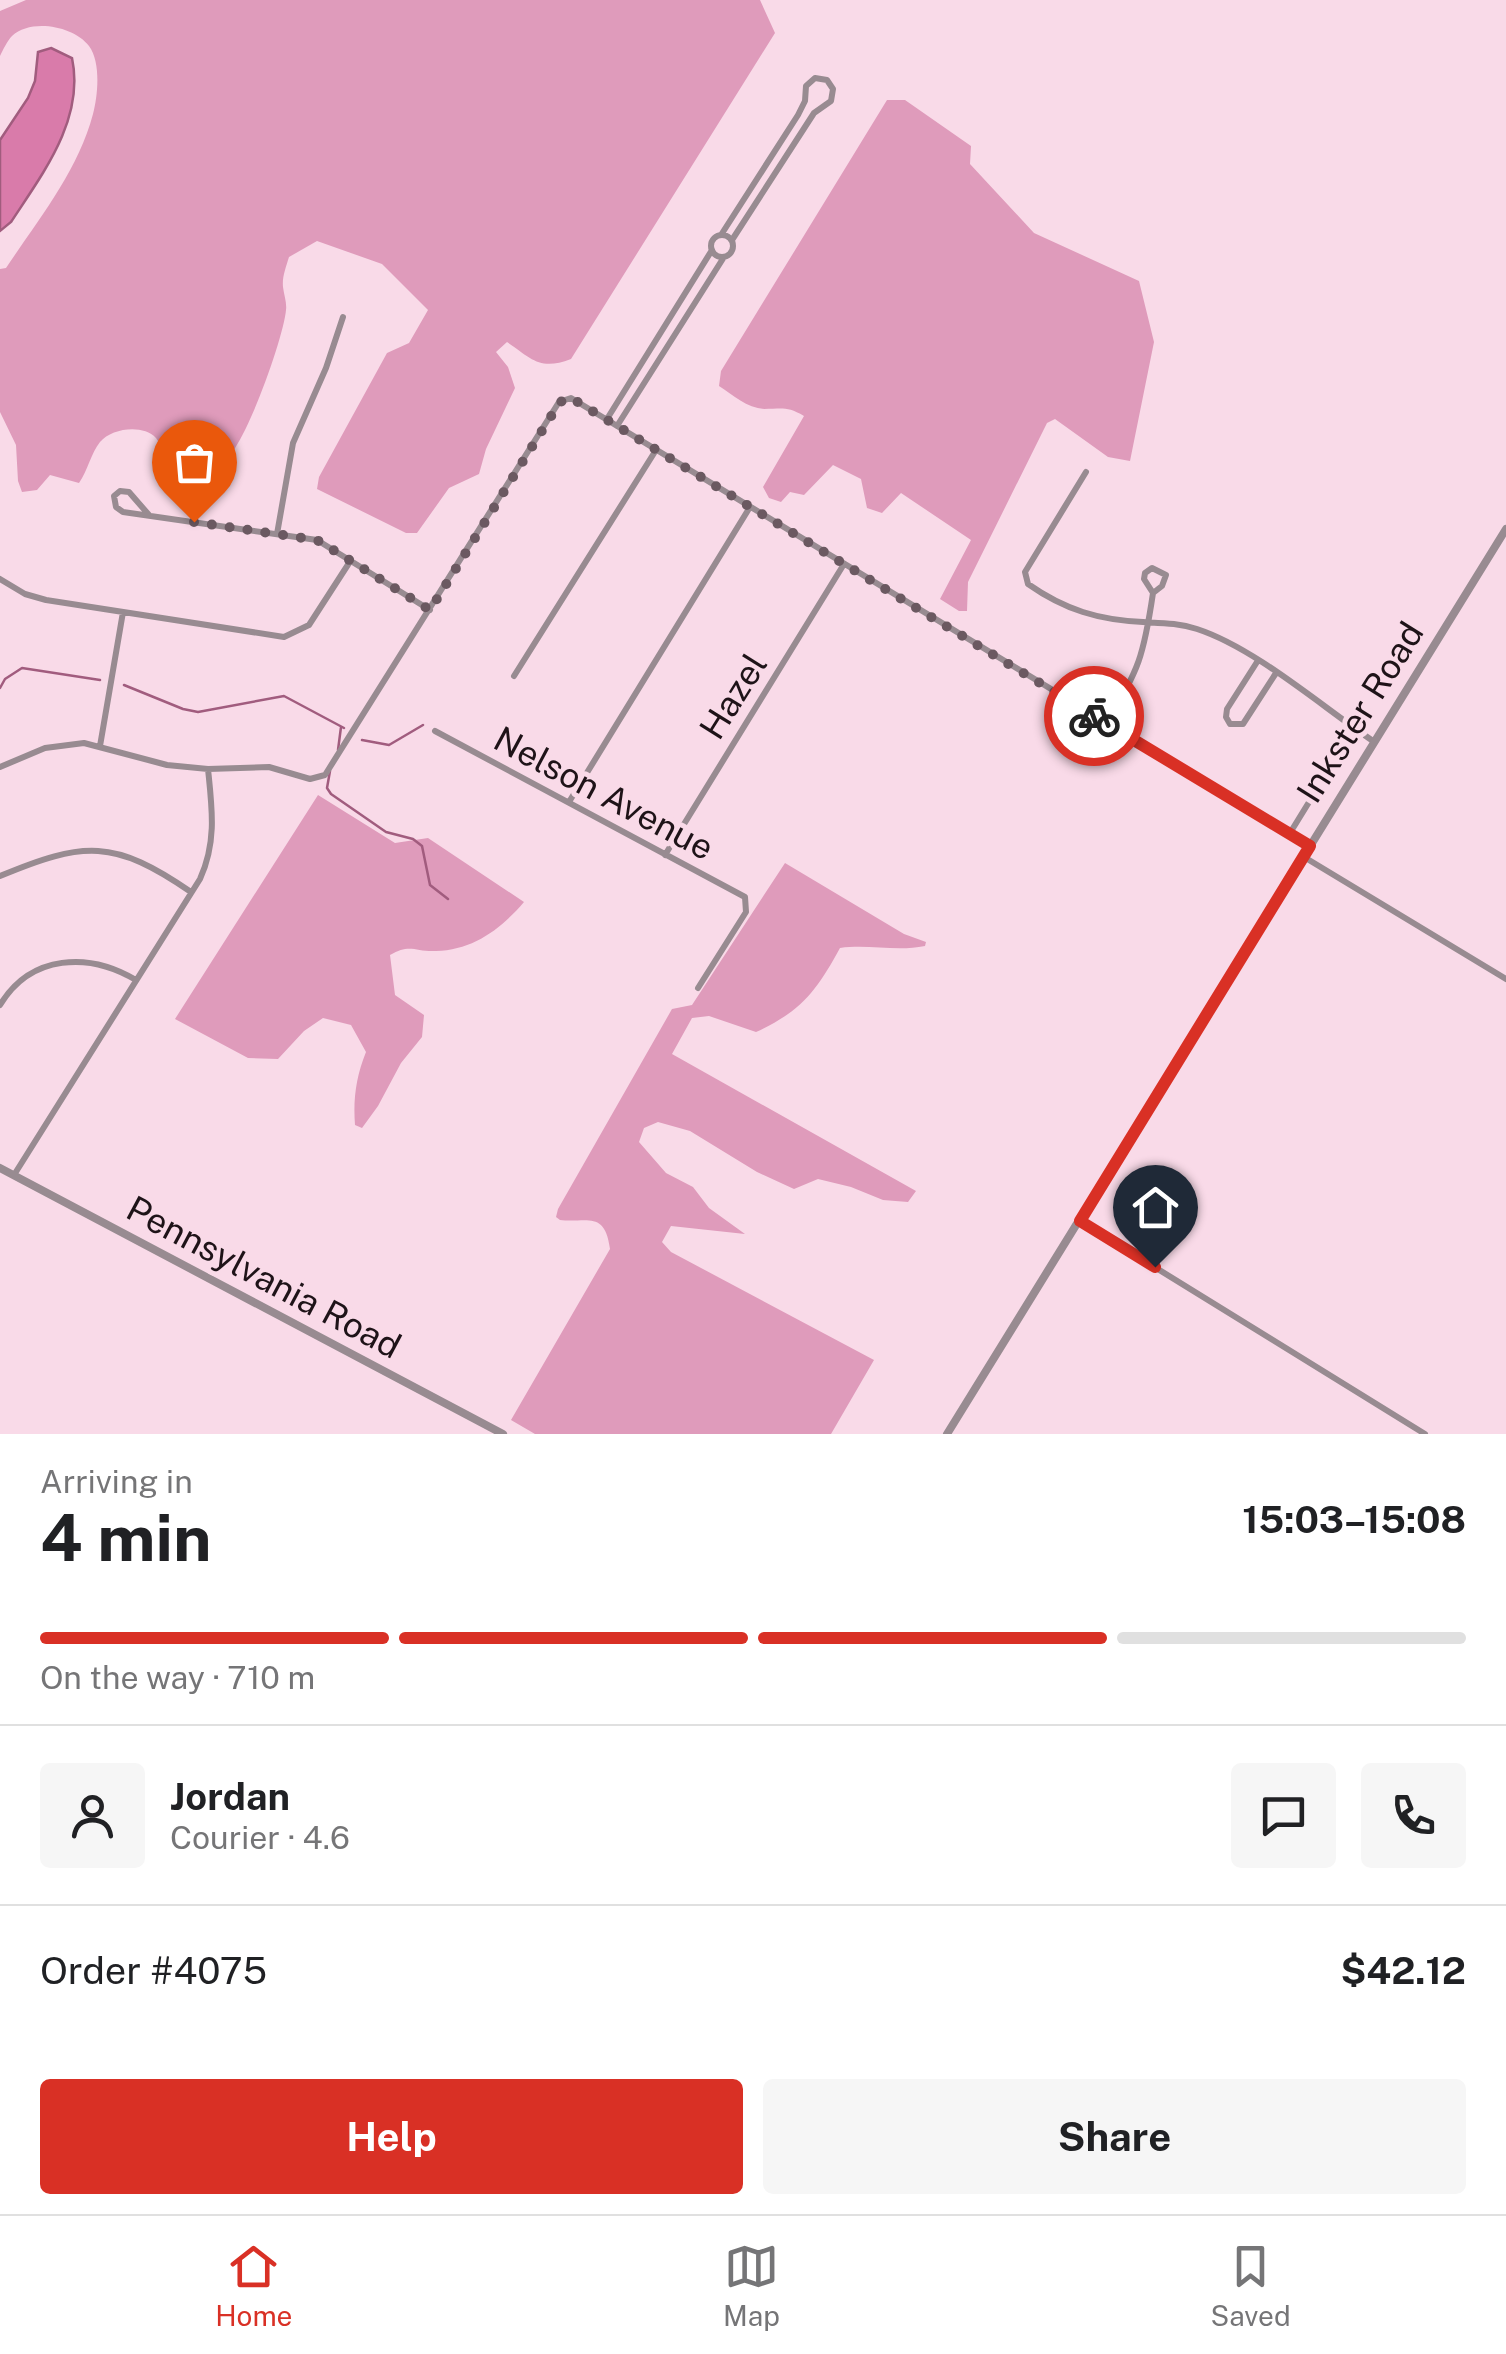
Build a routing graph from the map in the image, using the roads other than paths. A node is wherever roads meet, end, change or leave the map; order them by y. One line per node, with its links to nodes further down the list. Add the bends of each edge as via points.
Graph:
1 (798, 116): 2 (street); 2 (street, via 808,83 826,80 833,96); 3 (street)
2 (808, 122): 4 (street)
3 (762, 172): 4 (street); 5 (street)
4 (772, 179): 6 (street)
5 (721, 235): 6 (street); 7 (street)
6 (732, 240): 8 (street, via 732,252)
7 (712, 250): 8 (street); 10 (street)
8 (724, 257): 11 (street)
9 (344, 317): 19 (street, via 292,443)
10 (661, 332): 11 (street); 12 (street)
11 (672, 338): 13 (street)
12 (607, 420): 13 (street); 24 (street, via 574,399 560,402)
13 (617, 426): 14 (street)
14 (656, 450): 16 (street); 29 (street)
15 (1086, 472): 26 (street, via 1025,579 1079,613)
16 (750, 507): 21 (street); 37 (street)
17 (149, 515): 17 (street, via 120,510 114,496 129,492); 19 (street)
18 (1506, 529): 33 (street, Inkster Road)
19 (277, 534): 20 (street, via 317,540)
20 (351, 560): 24 (street); 25 (street, via 312,621 288,636)
21 (844, 564): 30 (street); 40 (street, Hazel)
22 (0, 579): 25 (street, via 40,598)
23 (1153, 593): 26 (street)
24 (430, 610): 36 (street, via 324,775 310,779 269,767)
25 (123, 612): 34 (street)
26 (1148, 623): 27 (street, via 1199,630); 30 (street, via 1137,670)
27 (1257, 662): 28 (street); 28 (street, via 1227,709 1230,724 1243,724)
28 (1276, 673): 31 (street)
29 (514, 676)
30 (1106, 723): 38 (street)
31 (1354, 728): 33 (street); 38 (street)
32 (435, 732): 37 (street, Nelson Avenue)
33 (1372, 741): 39 (street, Inkster Road)
34 (100, 746): 35 (street, via 62,744); 36 (street)
35 (0, 767)
36 (208, 770): 43 (street, via 213,829)
37 (569, 802): 40 (street, Nelson Avenue)
38 (1290, 833): 39 (street)
39 (1310, 846): 41 (street, Inkster Road)
40 (665, 854): 46 (street, Nelson Avenue, via 748,902)
41 (1304, 857): 44 (street); 50 (street, Inkster Road)
42 (0, 876): 43 (street, via 88,849 136,859)
43 (191, 892): 45 (street)
44 (1506, 979)
45 (136, 980): 47 (street, via 99,963 62,962 28,975); 49 (street)
46 (698, 988)
47 (0, 1005)
48 (0, 1168): 49 (street, Pennsylvania Road)
49 (14, 1176): 51 (street, Pennsylvania Road)
50 (1080, 1221): 52 (street, Inkster Road); 53 (street)
51 (503, 1434)
52 (946, 1434)
53 (1426, 1434)

